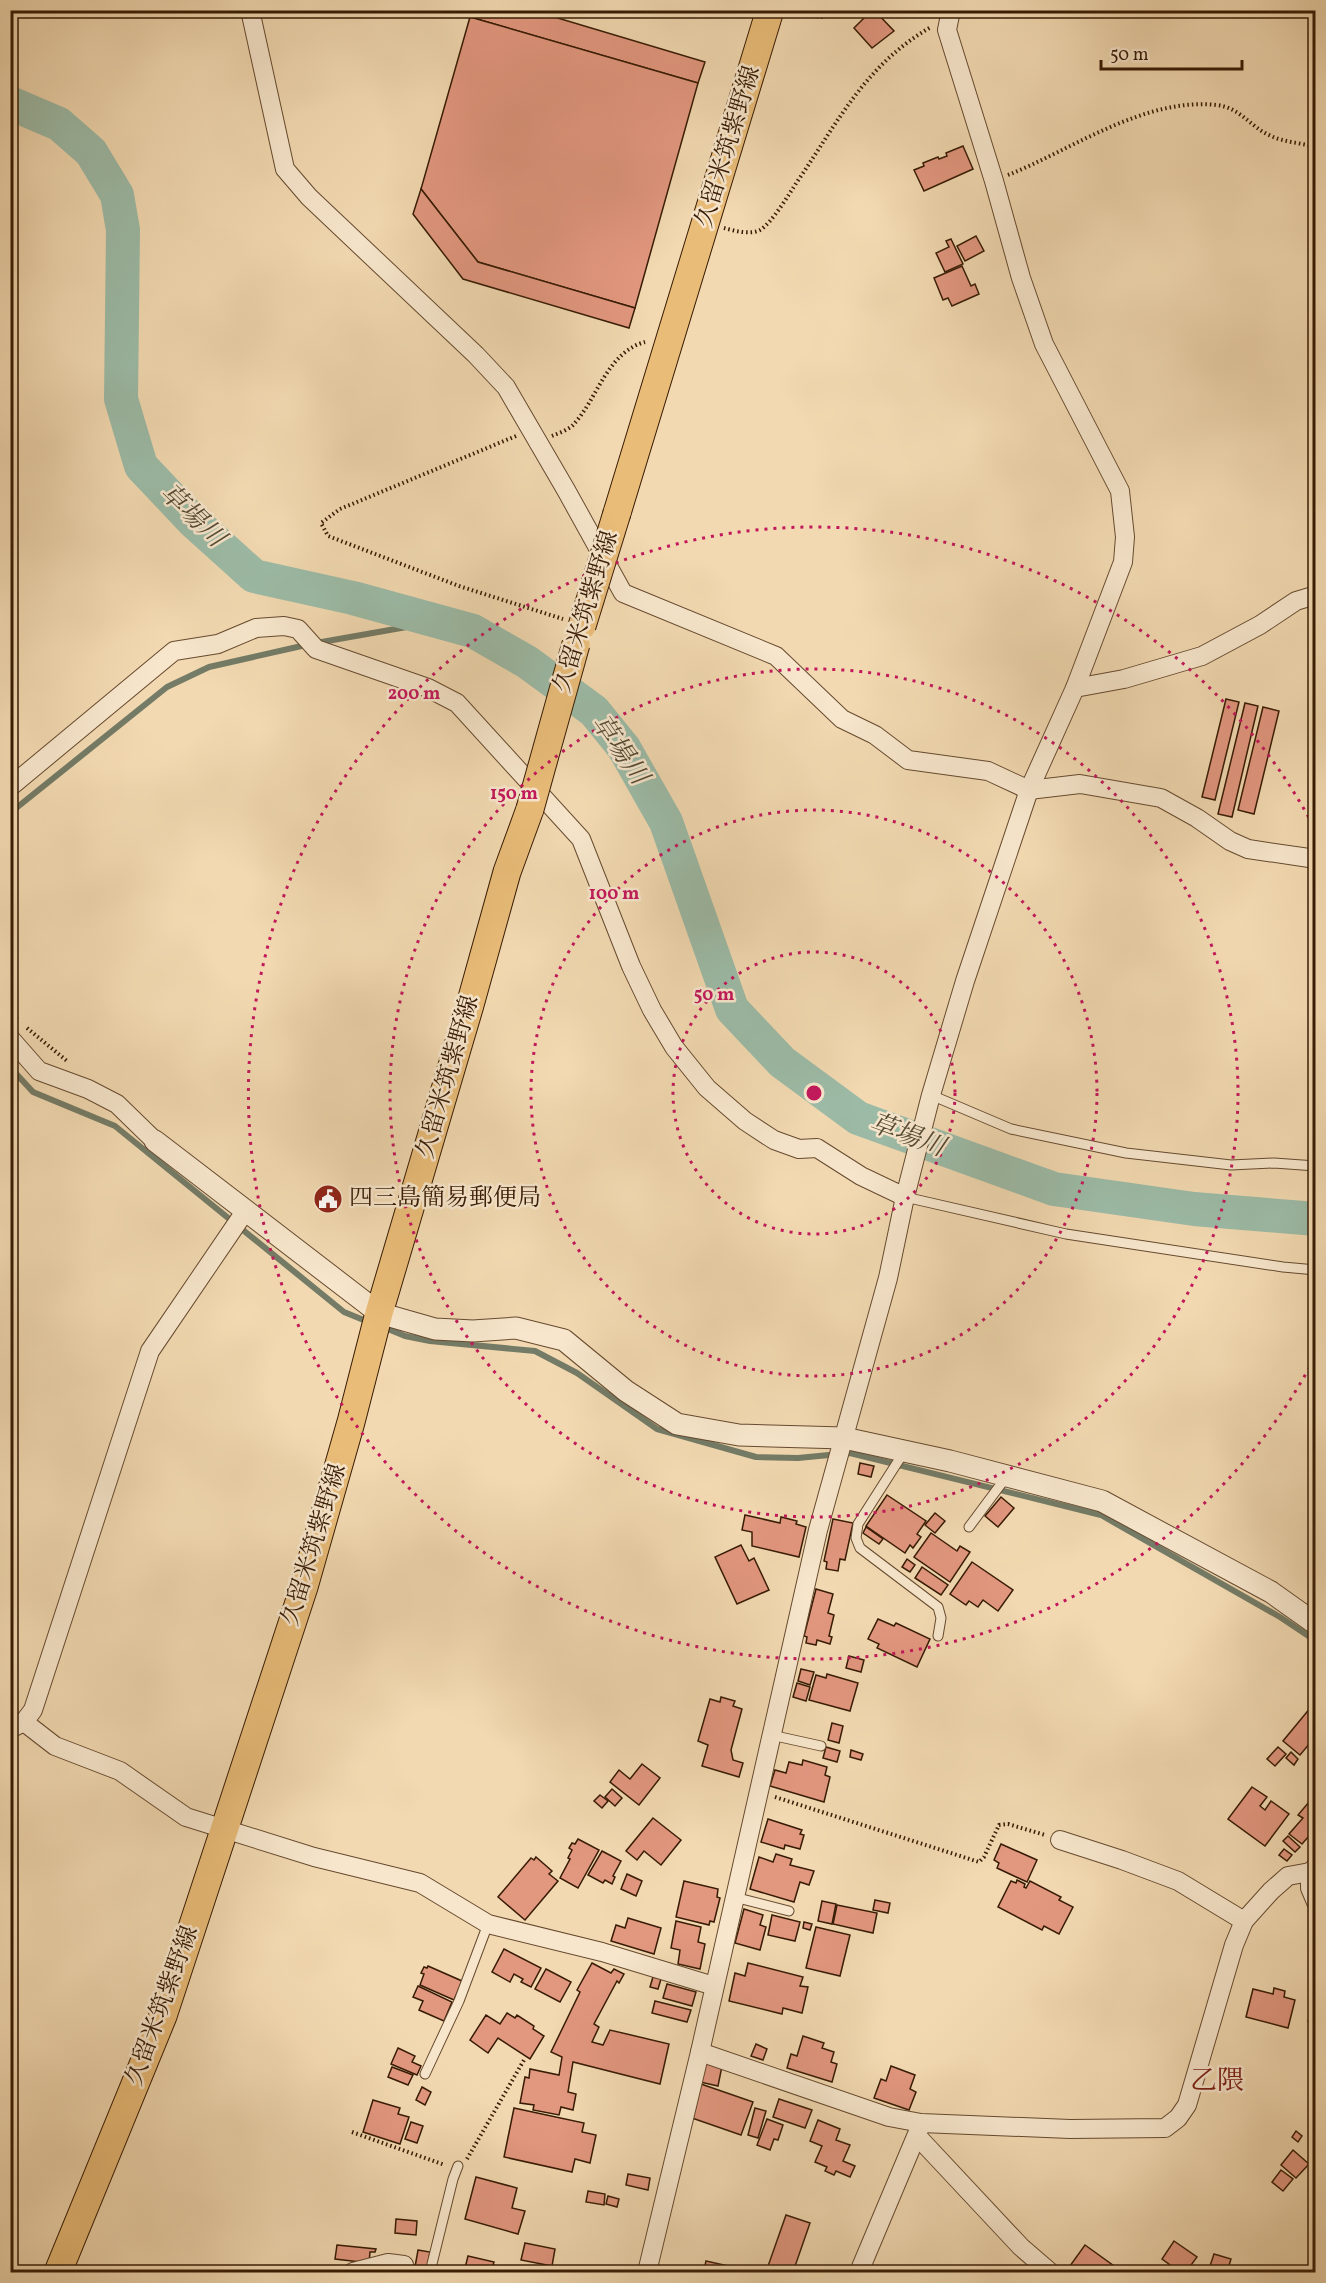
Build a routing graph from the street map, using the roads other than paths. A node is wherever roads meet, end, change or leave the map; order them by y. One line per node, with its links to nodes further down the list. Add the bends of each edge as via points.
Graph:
1 (250, 10): 7 (street, via 285,169 309,197 506,387 623,593 776,656 842,719 875,735 908,760 988,771)
2 (778, 11): 16 (main road, 久留米筑紫野線, bridge, via 706,224 579,635)
3 (950, 16): 5 (street, via 947,30 1044,344 1120,491 1125,537 1123,562)
4 (1316, 595): 5 (street, via 1296,601 1202,656 1124,679)
5 (1075, 688): 7 (street)
6 (10, 787): 13 (street, via 174,651 218,644 256,628 298,629 316,649 428,688 457,703 581,839 652,1010 674,1047 707,1088 774,1140 799,1149 817,1148 861,1176)
7 (1029, 790): 8 (street, via 1080,784 1161,798 1248,849); 10 (street)
8 (1316, 859)
9 (10, 1038): 11 (street, via 39,1071 117,1104)
10 (930, 1098): 12 (lane, via 1011,1130 1126,1153 1232,1165); 13 (street)
11 (155, 1141): 14 (street)
12 (1316, 1166)
13 (906, 1192): 15 (lane, via 1066,1234); 17 (street, via 888,1278)
14 (246, 1210): 16 (street); 23 (street, via 150,1351 33,1710)
15 (1316, 1270)
16 (380, 1313): 17 (street, via 435,1329 516,1328 564,1340 626,1391 677,1424 739,1435); 26 (main road, 久留米筑紫野線, via 304,1587)
17 (844, 1438): 18 (street); 24 (street, via 818,1530)
18 (905, 1450): 19 (street); 22 (lane, via 858,1524 856,1538 860,1548 938,1607)
19 (1007, 1476): 20 (lane); 21 (street, via 1102,1502 1271,1592)
20 (969, 1527)
21 (1316, 1624)
22 (938, 1636)
23 (17, 1726): 26 (street, via 55,1746 120,1771 186,1817)
24 (771, 1735): 25 (lane); 29 (street)
25 (821, 1746)
26 (223, 1830): 33 (street, via 420,1883); 40 (main road, 久留米筑紫野線, via 163,2016)
27 (1060, 1840): 32 (street, via 1178,1881)
28 (1313, 1869): 30 (street, via 1310,1888); 32 (street, via 1288,1876)
29 (734, 1897): 31 (lane); 34 (street)
30 (1316, 1902)
31 (789, 1911)
32 (1244, 1921): 37 (street, via 1186,2105 1165,2128)
33 (488, 1924): 34 (street, via 602,1952); 36 (lane, via 459,2001)
34 (714, 1986): 35 (street)
35 (700, 2052): 37 (street); 43 (street)
36 (425, 2074)
37 (920, 2130): 44 (street); 45 (street, via 1021,2247)
38 (458, 2166): 42 (lane)
39 (404, 2265): 41 (street, via 388,2263)
40 (62, 2271)
41 (353, 2272)
42 (430, 2272)
43 (647, 2272)
44 (859, 2272)
45 (1050, 2272)

